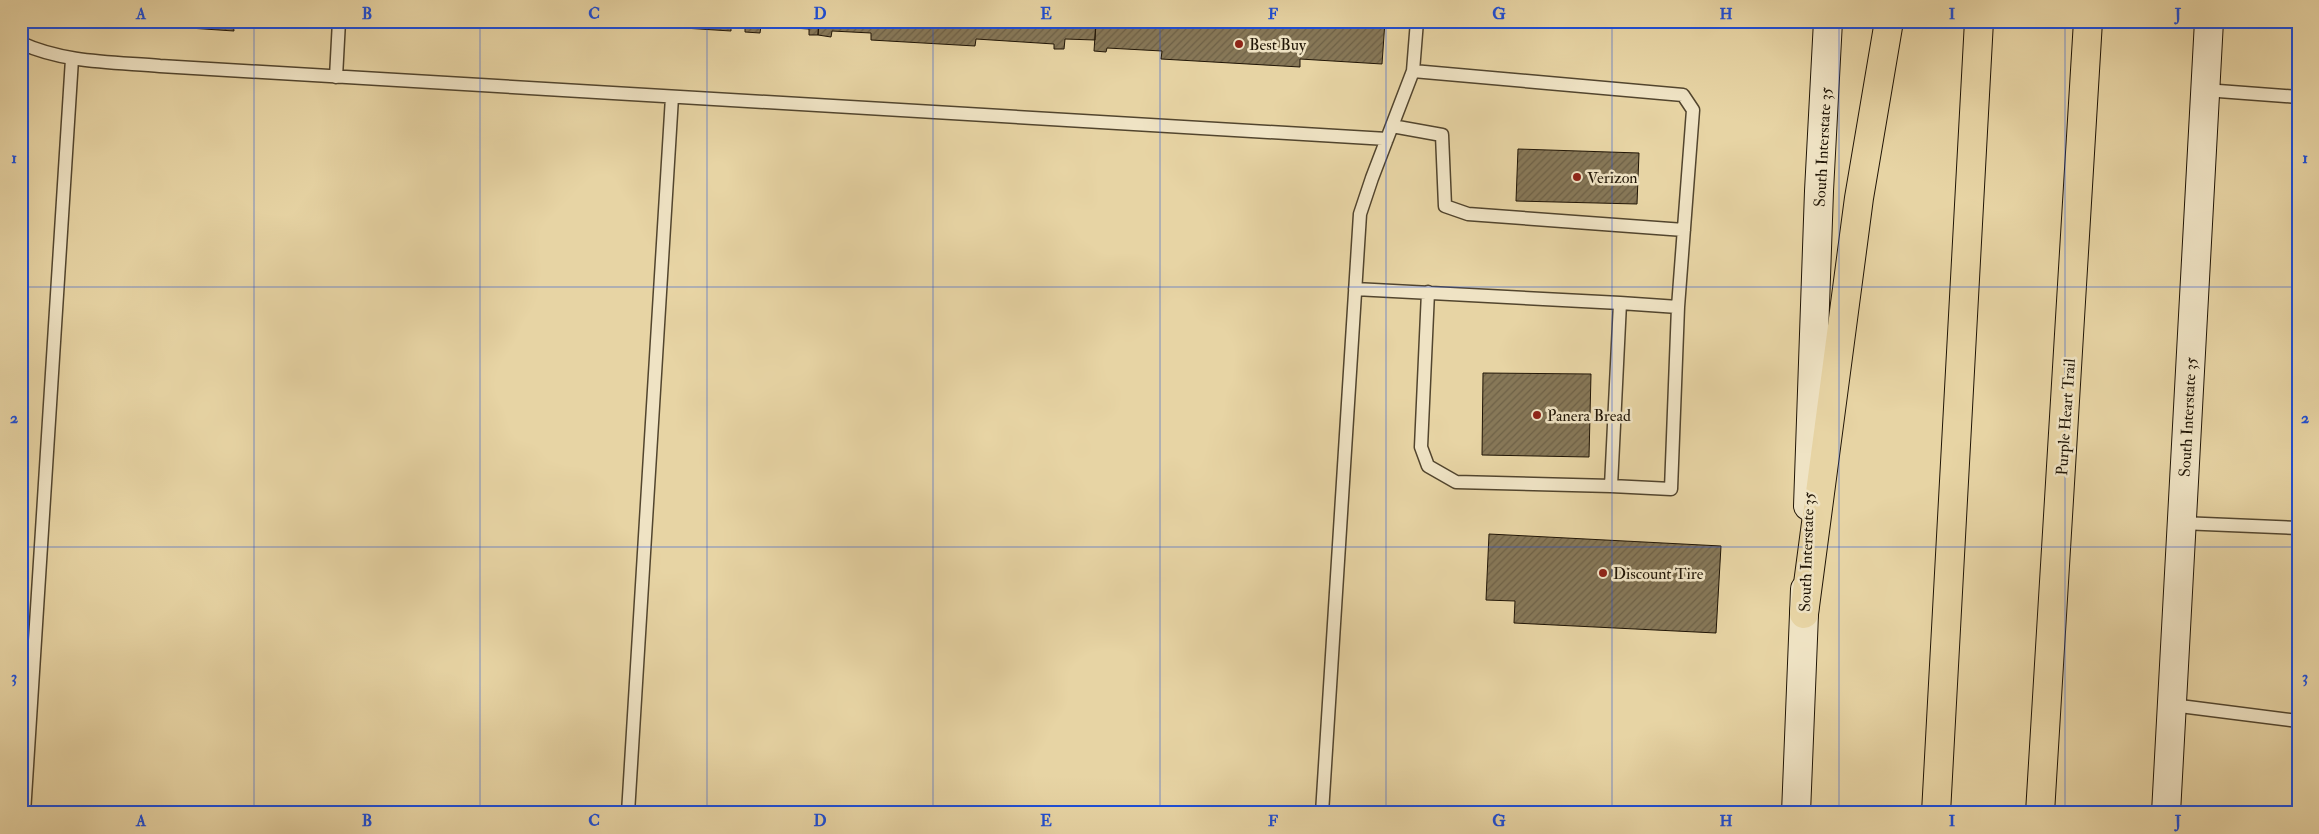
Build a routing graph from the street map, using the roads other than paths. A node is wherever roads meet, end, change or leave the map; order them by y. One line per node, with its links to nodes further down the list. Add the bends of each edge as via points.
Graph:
1 (339, 21): 12 (lane)
2 (1417, 21): 11 (lane)
3 (1828, 21): 27 (main road, South Interstate 35)
4 (1889, 21): 27 (highway, via 1859,198)
5 (1979, 21): 34 (highway)
6 (2088, 21): 14 (highway, Purple Heart Trail)
7 (2098, 21): 14 (highway)
8 (2209, 21): 13 (main road, South Interstate 35)
9 (21, 43): 10 (lane, via 38,51)
10 (72, 58): 12 (lane); 30 (lane)
11 (1413, 71): 17 (lane); 19 (lane, via 1683,95 1693,110)
12 (336, 77): 15 (lane)
13 (2205, 90): 16 (lane); 25 (main road, South Interstate 35)
14 (2085, 92): 35 (highway, Purple Heart Trail)
15 (672, 97): 18 (lane); 31 (lane)
16 (2298, 97)
17 (1392, 126): 18 (lane); 19 (lane, via 1442,135 1445,206 1468,214)
18 (1387, 139): 20 (lane, via 1360,214)
19 (1684, 230): 23 (lane)
20 (1354, 289): 21 (lane); 32 (lane)
21 (1428, 292): 22 (lane); 24 (lane, via 1421,447 1428,466 1456,482)
22 (1620, 304): 23 (lane); 24 (lane)
23 (1678, 307): 24 (lane, via 1671,489)
24 (1611, 486)
25 (2181, 523): 26 (lane); 28 (main road, South Interstate 35)
26 (2298, 528)
27 (1804, 614): 33 (main road, South Interstate 35)
28 (2172, 705): 29 (lane); 36 (main road, South Interstate 35)
29 (2298, 721)
30 (24, 813)
31 (628, 813)
32 (1322, 813)
33 (1796, 813)
34 (1936, 813)
35 (2040, 813)
36 (2166, 813)

